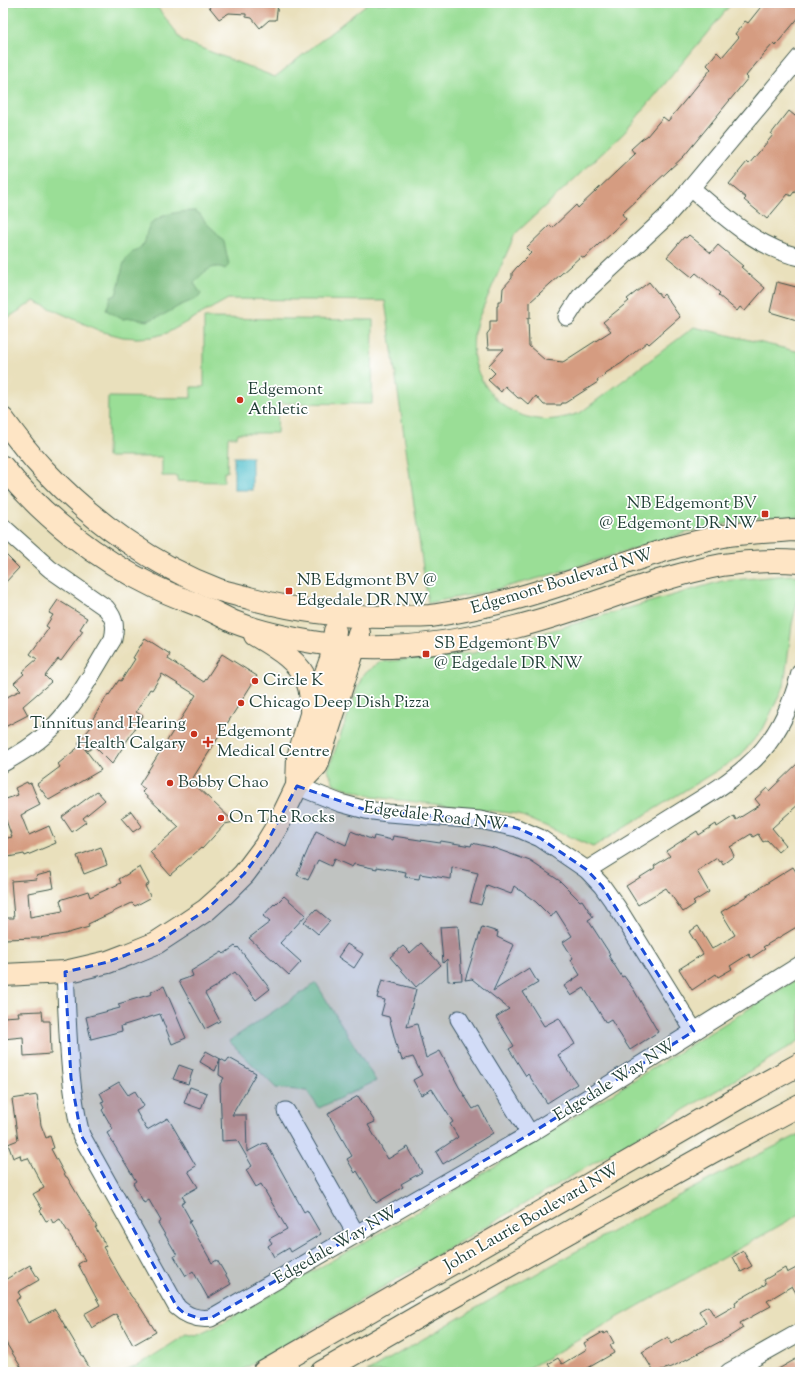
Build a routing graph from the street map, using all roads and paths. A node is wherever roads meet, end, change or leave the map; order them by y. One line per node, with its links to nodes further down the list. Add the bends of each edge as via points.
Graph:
1 (800, 57): 2 (street)
2 (691, 188): 3 (street, via 752,238); 4 (street, via 665,218 580,297)
3 (800, 258)
4 (567, 317)
5 (3, 419): 10 (main road, Edgemont Boulevard NW, via 43,469 79,504 131,544 219,590 276,606)
6 (3, 467): 12 (main road, Edgemont Boulevard NW, via 54,519 105,558 153,586)
7 (3, 527): 17 (street, via 50,569 106,608 116,629 113,639 63,716 46,734)
8 (800, 531): 11 (main road, Edgemont Boulevard NW, via 786,530 718,537 615,566 539,592 462,611 428,616)
9 (800, 562): 14 (main road, Edgemont Boulevard NW, via 774,560 724,565 684,574 516,627 474,637 401,646)
10 (336, 615): 11 (main road, Edgemont Boulevard NW); 13 (main road)
11 (364, 617): 14 (main road)
12 (235, 622): 13 (main road, Edgemont Boulevard NW, via 275,634); 16 (main road, via 277,648 304,673 309,686)
13 (334, 645): 14 (main road, Edgemont Boulevard NW); 16 (main road)
14 (355, 647): 18 (main road, via 317,765)
15 (800, 673): 19 (street, via 791,702 776,733 748,766 700,800)
16 (312, 711): 18 (main road, via 298,757)
17 (3, 763)
18 (297, 786): 19 (street, Edgedale Road NW, via 366,810 480,820 517,828 540,838); 21 (main road, via 265,846 244,874 206,910 156,943 108,962)
19 (587, 870): 24 (street, Edgedale Road NW, via 617,907)
20 (800, 965): 24 (street, Edgedale Way NW)
21 (65, 972): 22 (main road); 31 (street, Edgedale Way NW, via 71,1078 81,1136 177,1307 184,1314 201,1319 211,1318)
22 (3, 975)
23 (459, 1019): 30 (street)
24 (694, 1031): 30 (street, Edgedale Way NW)
25 (800, 1048): 27 (main road)
26 (800, 1064): 27 (main road, John Laurie Boulevard NW)
27 (756, 1088): 33 (main road, John Laurie Boulevard NW)
28 (799, 1106): 34 (main road, John Laurie Boulevard NW, via 685,1167)
29 (286, 1111): 31 (street)
30 (530, 1134): 31 (street, Edgedale Way NW)
31 (356, 1234)
32 (800, 1332): 35 (street)
33 (264, 1372)
34 (322, 1372)
35 (729, 1372)

